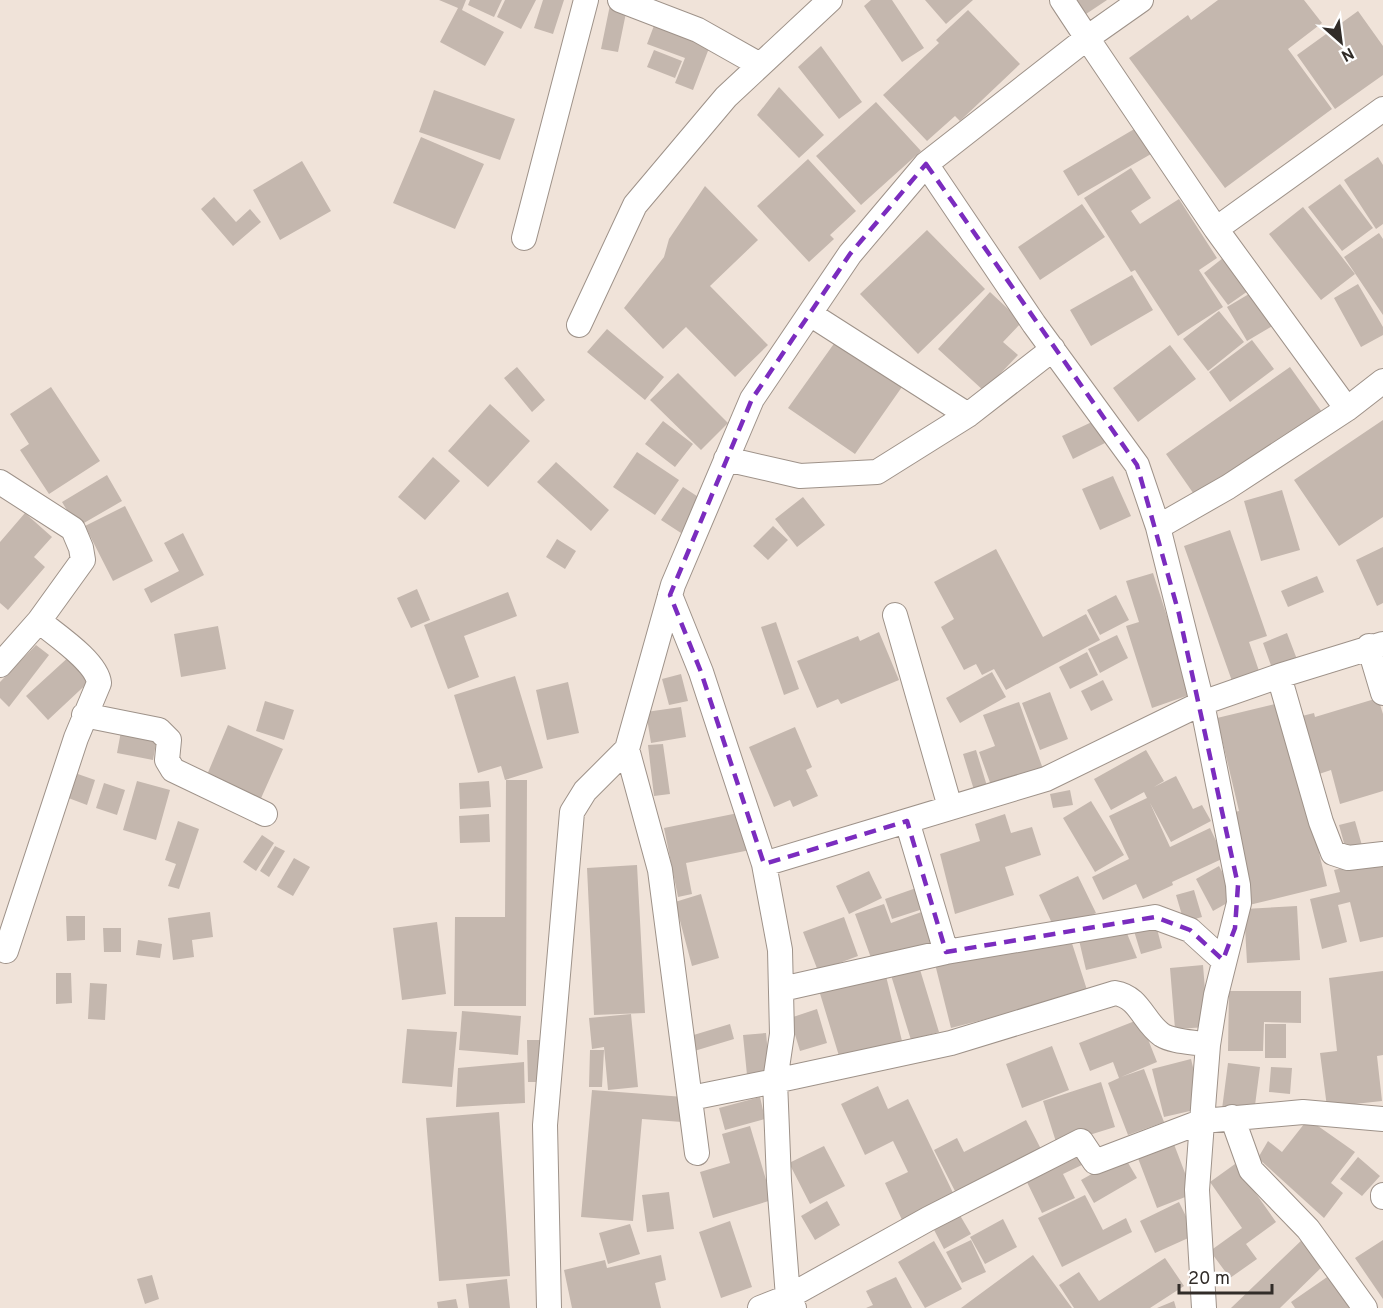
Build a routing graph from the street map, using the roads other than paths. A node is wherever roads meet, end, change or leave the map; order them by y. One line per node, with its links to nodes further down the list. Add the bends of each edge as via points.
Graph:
1 (586, 0): 11 (street)
2 (620, 0): 7 (street, via 698,30)
3 (830, 0): 7 (street)
4 (1062, 0): 6 (street)
5 (1141, 0): 6 (street)
6 (1087, 38): 9 (street); 10 (street)
7 (760, 66): 13 (street, via 726,97 635,205)
8 (1383, 109): 10 (street)
9 (926, 164): 12 (street, via 850,254); 14 (street)
10 (1216, 229): 16 (street)
11 (524, 237)
12 (810, 314): 17 (street); 18 (street, via 752,399)
13 (579, 325)
14 (1053, 349): 17 (street); 20 (street, via 1137,465)
15 (1383, 381): 16 (street)
16 (1347, 410): 20 (street)
17 (968, 415): 18 (street, via 877,472 800,476)
18 (726, 459): 21 (street)
19 (0, 482): 23 (street, via 73,529 81,548 83,560)
20 (1158, 527): 28 (street)
21 (670, 595): 30 (street); 35 (street, via 701,672)
22 (895, 615): 31 (street)
23 (39, 621): 25 (street); 29 (street, via 98,675 99,683)
24 (1376, 645): 26 (street); 27 (street)
25 (0, 665)
26 (1279, 676): 28 (street); 34 (street, via 1333,853 1348,858)
27 (1383, 693)
28 (1202, 703): 31 (street, via 1046,779); 38 (street, via 1238,885 1239,903)
29 (84, 716): 32 (street, via 159,730 169,740 167,760 173,770); 36 (street)
30 (627, 750): 42 (street, via 660,870); 48 (street, via 585,791 572,812 544,1125)
31 (950, 807): 33 (street)
32 (265, 814)
33 (907, 821): 35 (street); 37 (street)
34 (1383, 854)
35 (764, 864): 39 (street, via 780,950)
36 (6, 951)
37 (946, 952): 38 (street, via 1155,917 1190,930); 39 (street)
38 (1223, 960): 40 (street)
39 (782, 989): 41 (street, via 782,1034)
40 (1208, 1045): 41 (street, via 1164,1037 1151,1026 1137,1004 1115,993 951,1043); 45 (street)
41 (775, 1081): 42 (street); 47 (street, via 779,1181)
42 (691, 1098): 46 (street)
43 (1232, 1117): 44 (street, via 1304,1112); 45 (street); 51 (street, via 1251,1170 1308,1229)
44 (1383, 1119)
45 (1203, 1120): 47 (street, via 1095,1162 1081,1141 928,1219); 50 (street, via 1197,1190)
46 (697, 1153)
47 (791, 1303): 49 (street)
48 (549, 1308)
49 (760, 1308)
50 (1203, 1308)
51 (1365, 1308)

